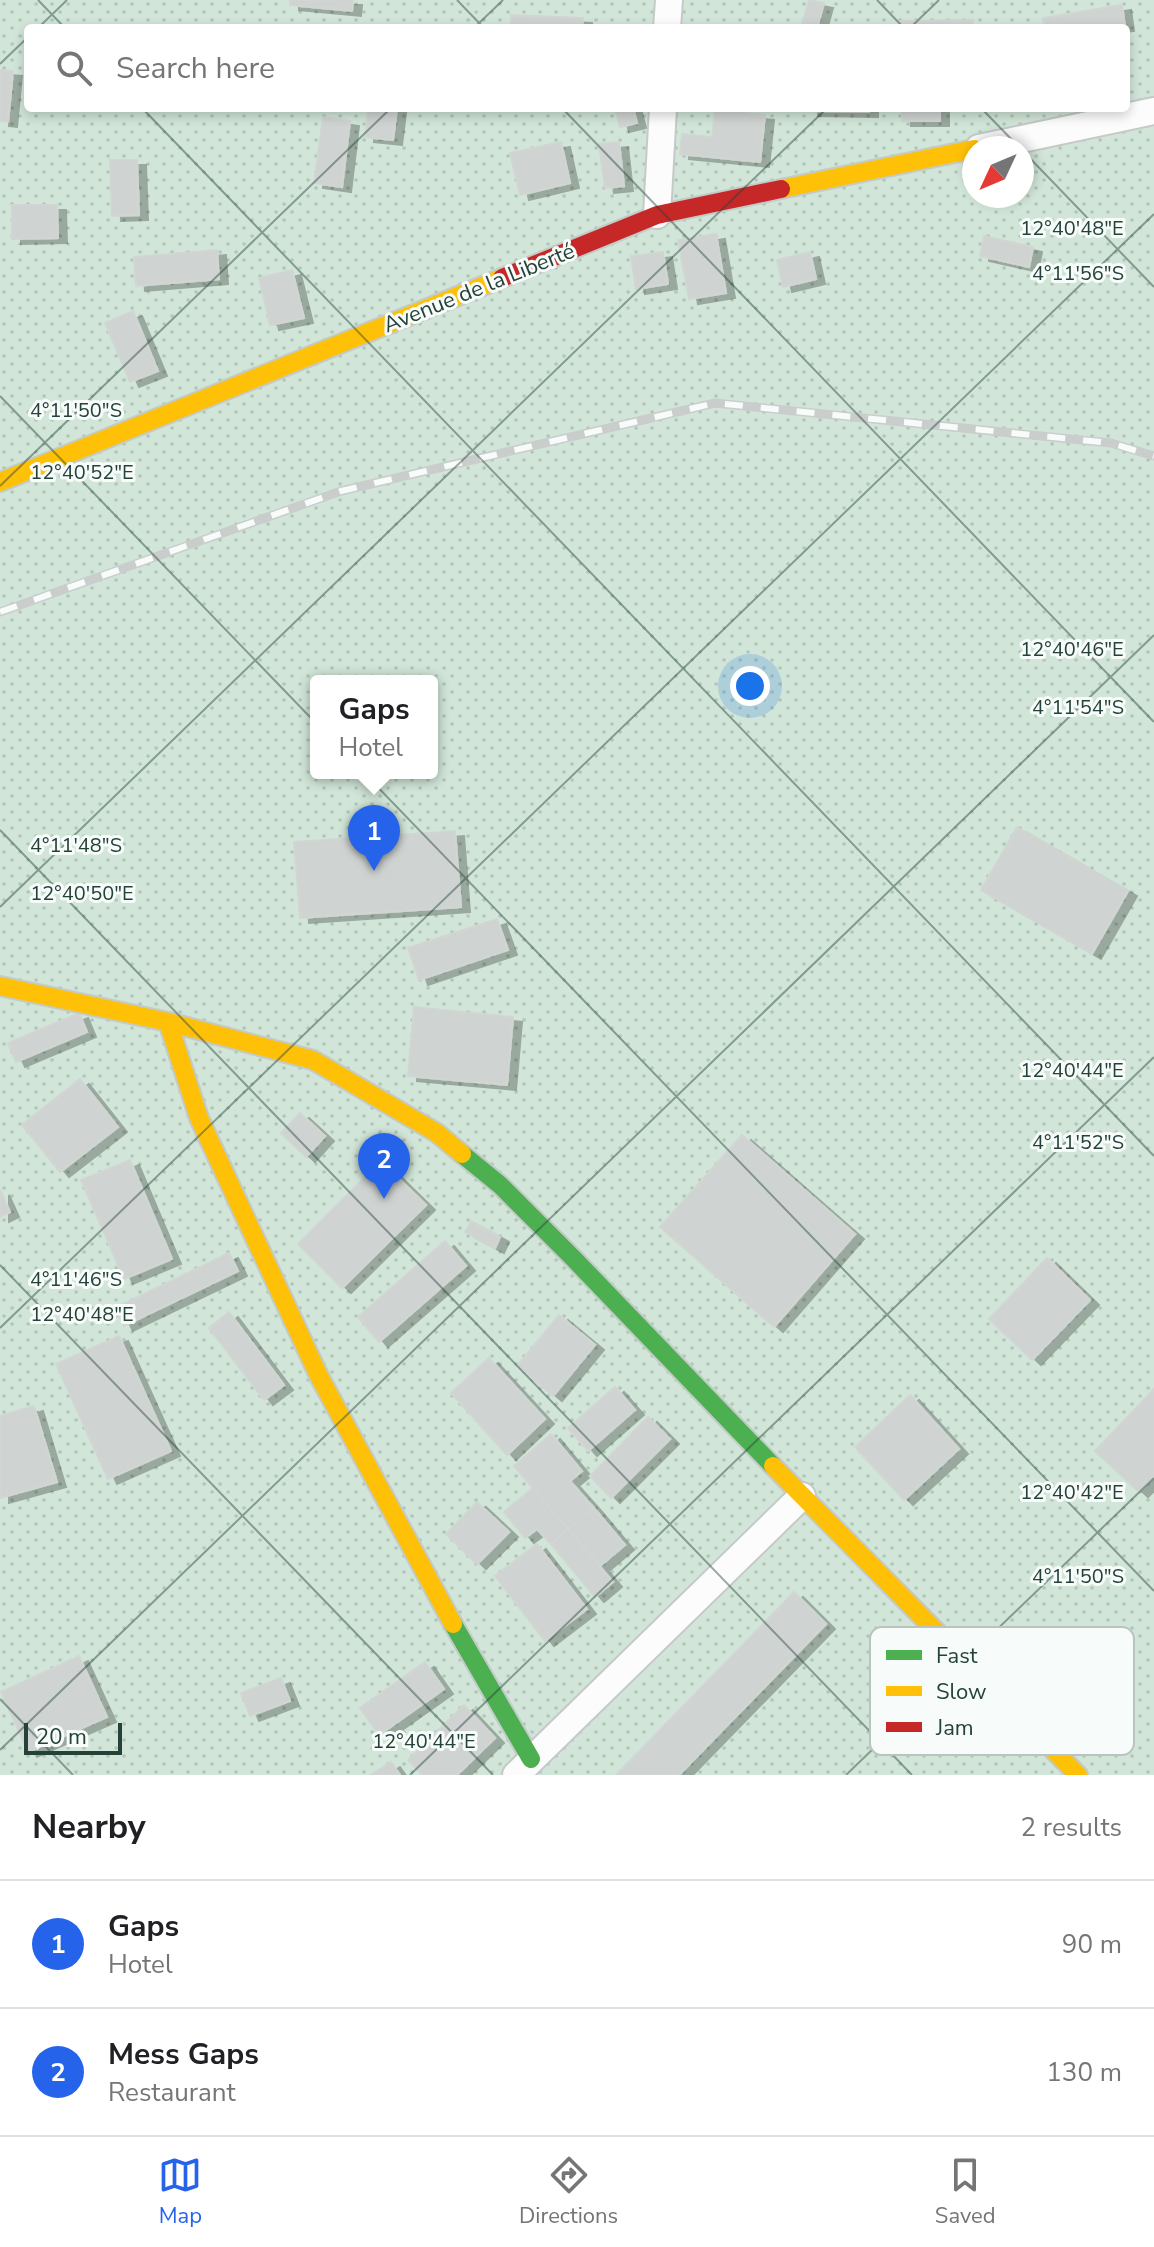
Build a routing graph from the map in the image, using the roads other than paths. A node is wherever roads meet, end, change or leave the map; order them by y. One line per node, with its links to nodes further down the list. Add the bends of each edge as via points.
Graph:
1 (669, 0): 2 (street)
2 (667, 24)
3 (1154, 111): 5 (street, Avenue de la Liberté)
4 (663, 112): 7 (street)
5 (1034, 136)
6 (962, 151): 7 (street, Avenue de la Liberté)
7 (657, 215): 8 (street, Avenue de la Liberté)
8 (0, 482)
9 (0, 986): 10 (street)
10 (168, 1022): 11 (street, via 313,1060 437,1133 564,1248); 14 (street, via 199,1118 319,1376)
11 (802, 1496): 12 (street); 14 (street)
12 (932, 1627)
13 (1058, 1755): 15 (street)
14 (523, 1767)
15 (1078, 1775)

